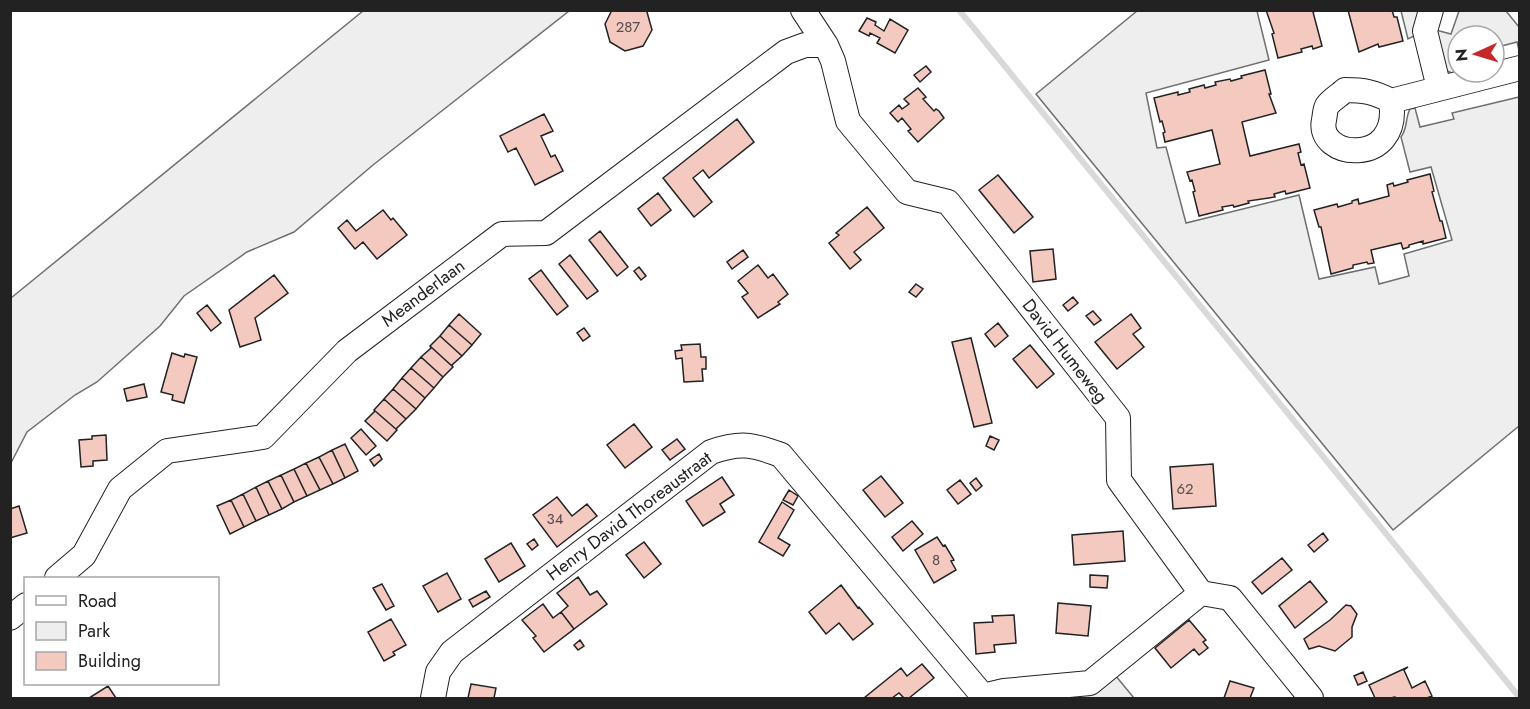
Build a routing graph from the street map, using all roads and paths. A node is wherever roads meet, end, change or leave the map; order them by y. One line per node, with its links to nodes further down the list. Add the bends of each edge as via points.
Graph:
1 (803, 10): 3 (street, David Humeweg)
2 (1431, 10): 5 (street, via 1425,31)
3 (826, 45): 7 (street, Meanderlaan, via 804,45 786,52 546,233 502,234 347,351 263,437 167,451 120,489 84,555); 8 (street, David Humeweg, via 848,121 907,192 948,202 1118,418 1119,480)
4 (1520, 68): 5 (street)
5 (1439, 88): 6 (street)
6 (1391, 101)
7 (59, 577)
8 (1201, 593): 11 (street, via 1090,683 1004,691); 13 (street, via 1230,598)
9 (24, 607): 10 (street)
10 (10, 618)
11 (982, 698): 12 (street, Henry David Thoreaustraat, via 781,455 756,446 730,445 711,452 452,652 438,672)
12 (433, 699)
13 (1311, 699)

